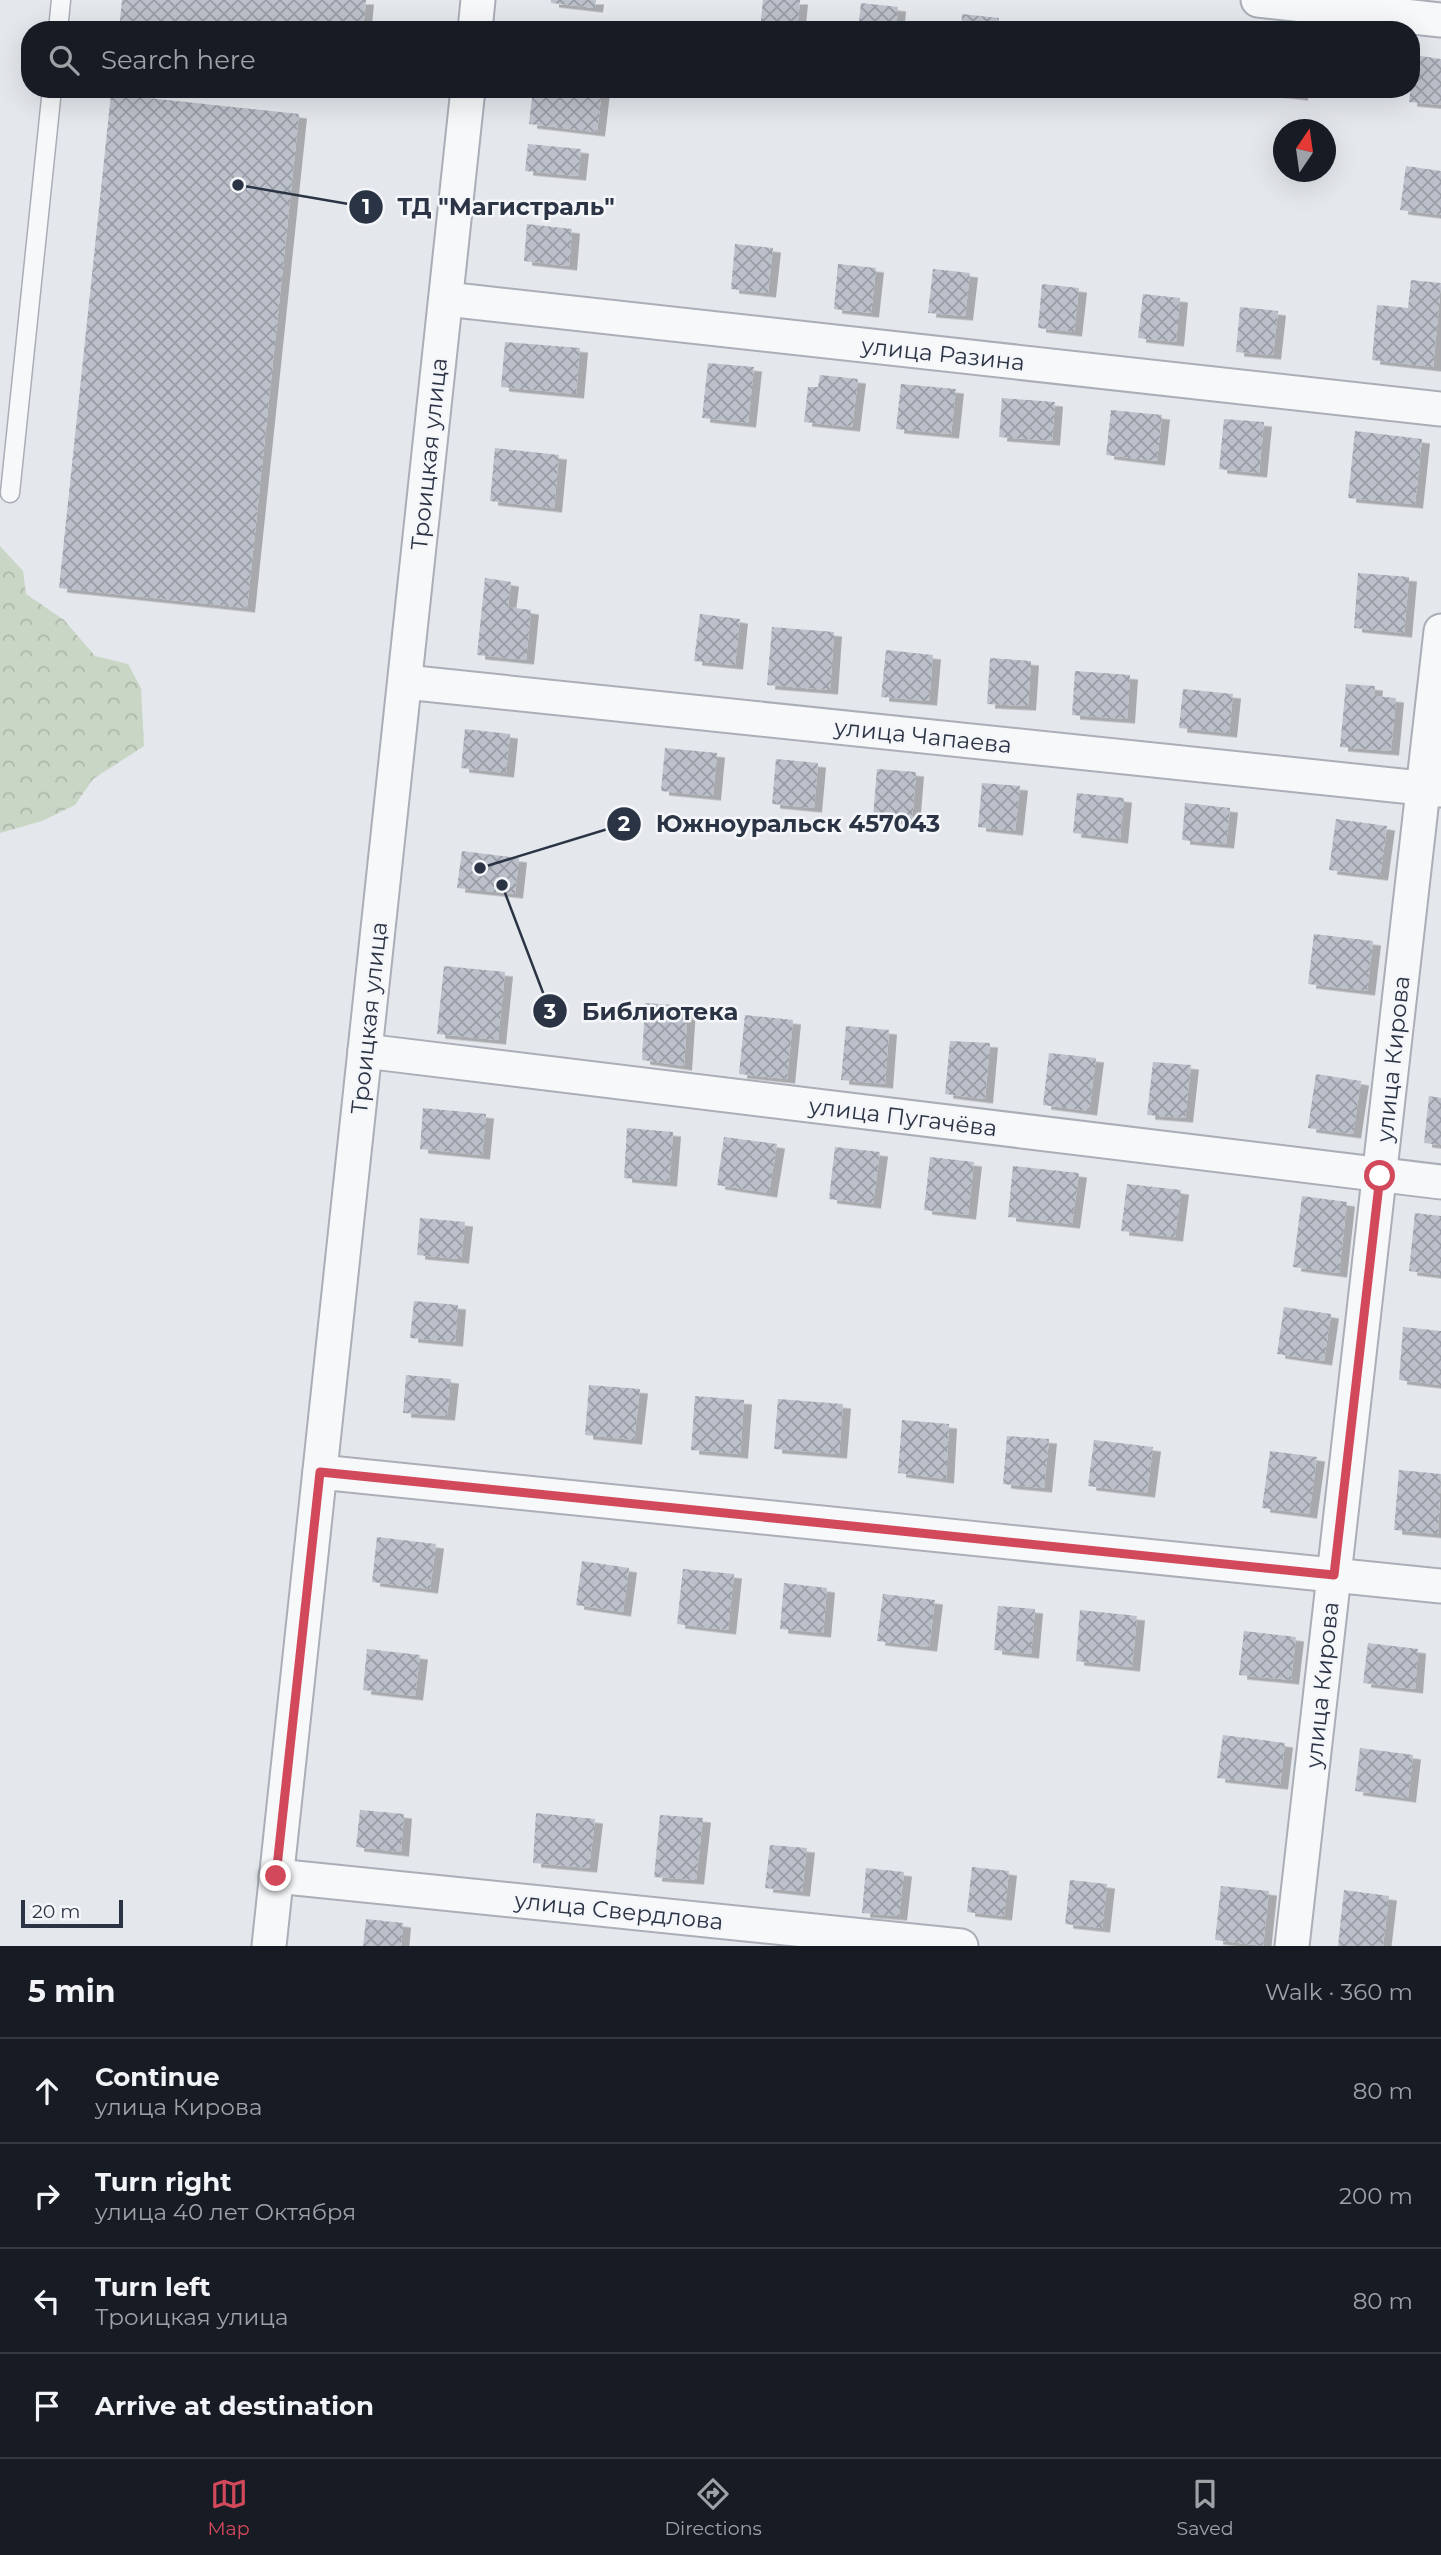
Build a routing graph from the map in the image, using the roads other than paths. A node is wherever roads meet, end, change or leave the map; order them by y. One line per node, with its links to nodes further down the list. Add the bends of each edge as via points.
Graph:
1 (61, 0): 5 (lane)
2 (478, 0): 6 (street)
3 (1258, 0): 4 (street)
4 (1441, 20)
5 (59, 21)
6 (476, 21)
7 (51, 98): 11 (lane)
8 (467, 98): 9 (street, Троицкая улица)
9 (446, 299): 10 (street, улица Разина); 13 (street, Троицкая улица)
10 (1441, 409)
11 (10, 493)
12 (1441, 631): 14 (street, улица Кирова)
13 (405, 682): 14 (street, улица Чапаева); 15 (street, Троицкая улица)
14 (1432, 789): 16 (street, улица Кирова)
15 (365, 1051): 16 (street, улица Пугачёва); 18 (street, Троицкая улица)
16 (1380, 1176): 17 (street, улица Пугачёва); 19 (street, улица Кирова)
17 (1441, 1182)
18 (320, 1472): 19 (street); 21 (street, Троицкая улица)
19 (1334, 1575): 20 (street); 24 (street, улица Кирова)
20 (1441, 1586)
21 (276, 1876): 22 (street, Троицкая улица); 23 (street, улица Свердлова)
22 (269, 1946)
23 (961, 1946)
24 (1292, 1946)

